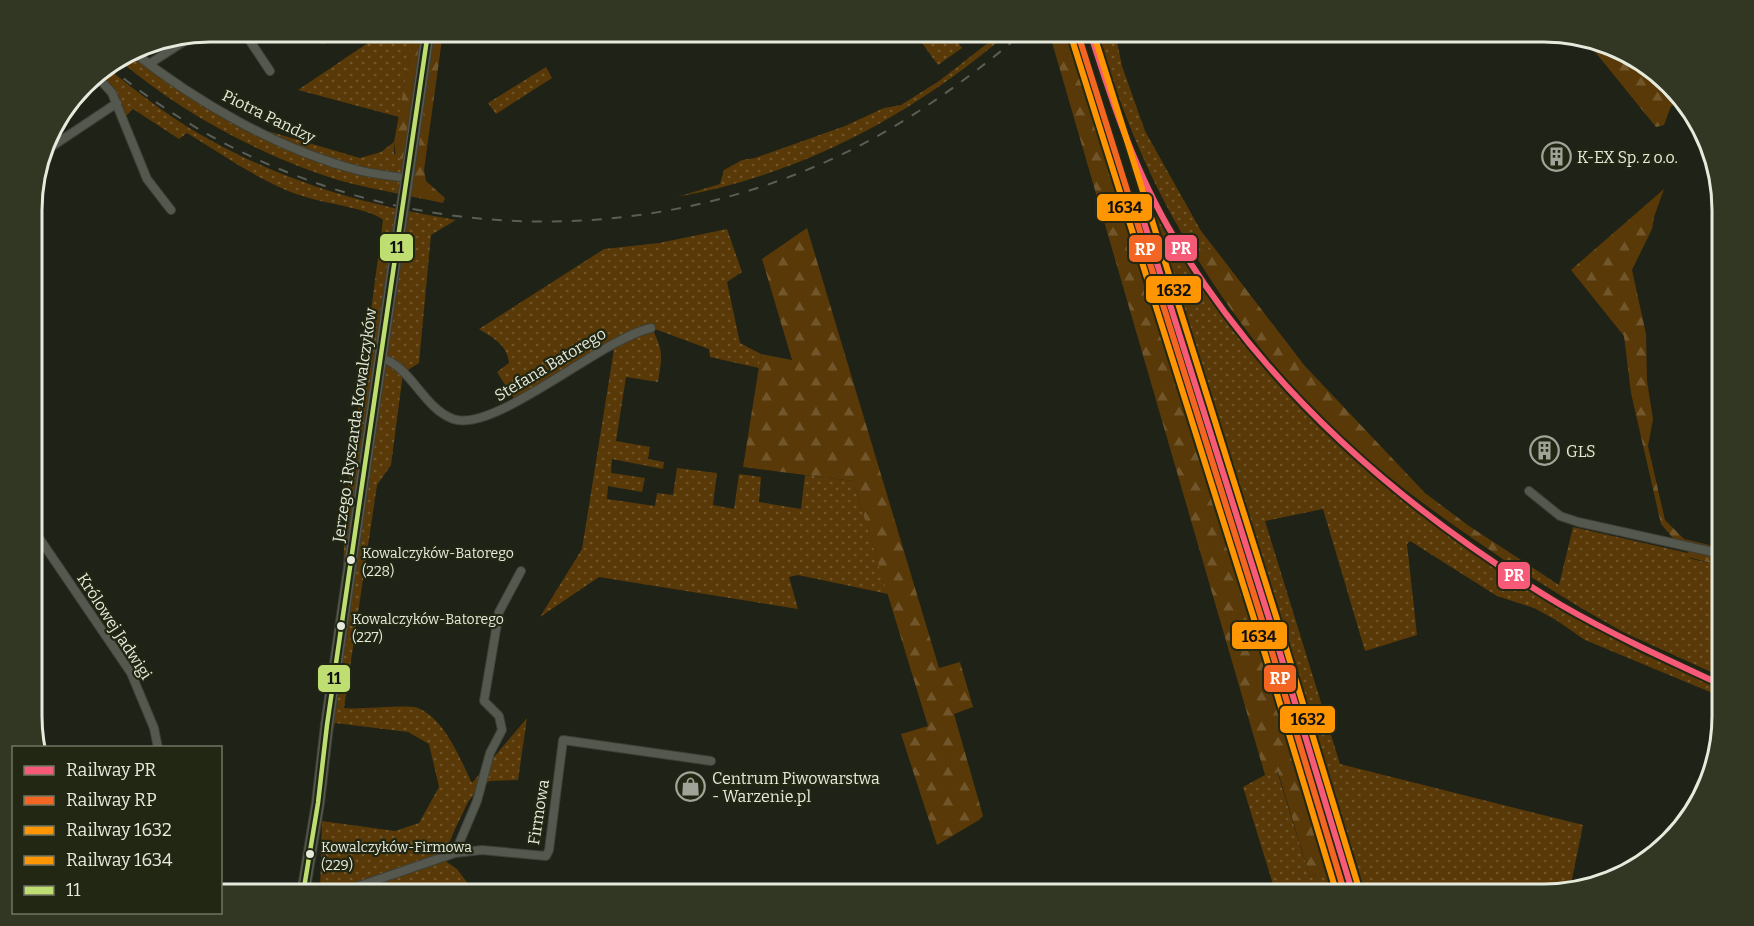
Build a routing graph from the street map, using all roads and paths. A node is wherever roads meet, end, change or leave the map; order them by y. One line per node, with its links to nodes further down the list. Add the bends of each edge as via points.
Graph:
1 (251, 42): 6 (street)
2 (427, 42): 10 (main road, Jerzego i Ryszarda Kowalczyków)
3 (178, 45): 5 (street)
4 (140, 57): 5 (street, Piotra Pandzy)
5 (148, 64): 10 (street, Piotra Pandzy, via 215,107 274,138 356,170)
6 (270, 71)
7 (102, 81): 8 (street)
8 (117, 104): 9 (street); 11 (street, via 147,179)
9 (56, 144)
10 (406, 182): 13 (main road, Jerzego i Ryszarda Kowalczyków, bridge)
11 (171, 210)
12 (651, 328): 13 (street, Stefana Batorego, via 615,342 495,414 471,421 454,419 438,410 392,361)
13 (381, 358): 21 (main road, Jerzego i Ryszarda Kowalczyków)
14 (1529, 491): 16 (street, via 1560,516 1578,522)
15 (42, 542): 18 (street, Królowej Jadwigi, via 131,673)
16 (1712, 552)
17 (521, 571): 20 (street, via 499,612 484,701 499,716 502,730)
18 (158, 746)
19 (711, 761): 20 (street, Firmowa, via 563,740 546,856 482,850)
20 (455, 853): 22 (street, Firmowa)
21 (305, 884)
22 (365, 884)

